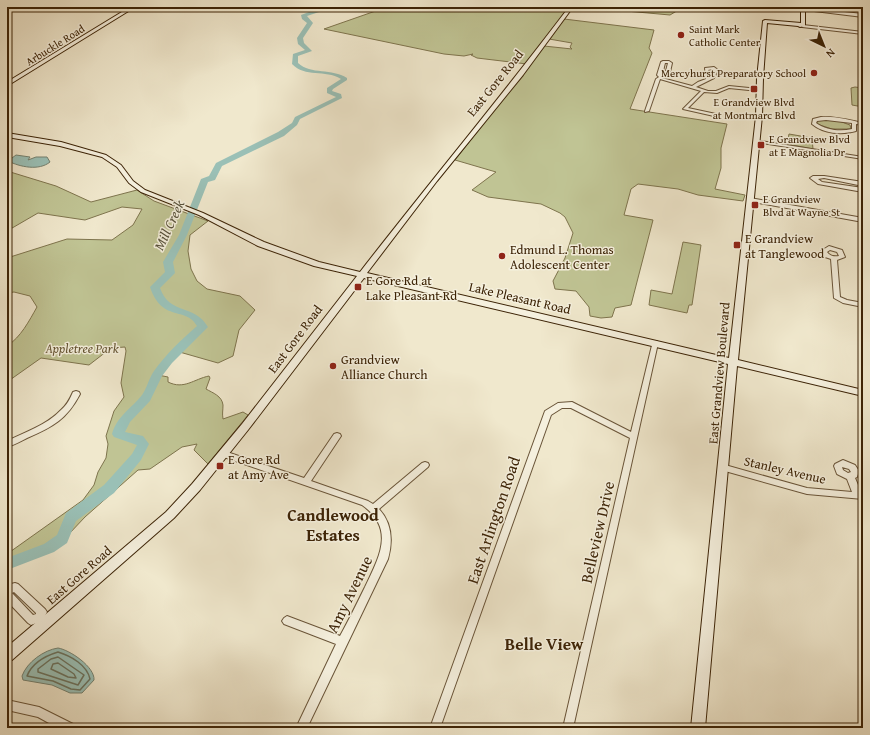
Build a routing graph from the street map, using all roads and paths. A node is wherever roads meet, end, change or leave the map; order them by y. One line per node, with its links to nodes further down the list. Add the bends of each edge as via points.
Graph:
1 (99, 7): 5 (street)
2 (133, 7): 5 (street, Arbuckle Road)
3 (570, 7): 27 (street, East Gore Road, via 521,74)
4 (804, 8): 6 (street); 7 (street)
5 (126, 11): 11 (street, Arbuckle Road)
6 (863, 16)
7 (803, 26): 8 (street); 14 (street, East Grandview Boulevard, via 766,21)
8 (863, 32)
9 (660, 77): 9 (street, via 669,70 670,63 666,59); 12 (street); 15 (street)
10 (708, 79): 12 (street)
11 (7, 84)
12 (693, 88): 13 (street)
13 (703, 91): 14 (street, via 714,92 724,89); 16 (street, via 685,109)
14 (759, 92): 20 (street, East Grandview Boulevard, via 760,111)
15 (647, 111)
16 (714, 114)
17 (854, 123): 17 (street, via 822,118 815,120 814,123 821,128 847,132 854,129); 18 (street)
18 (863, 124)
19 (7, 135): 27 (street, Lake Pleasant Road, via 61,144 104,156 119,166 140,189 197,212 270,248)
20 (756, 141): 21 (street); 24 (street, East Grandview Boulevard)
21 (863, 158)
22 (863, 184): 23 (street, via 824,177 813,178 820,183)
23 (863, 190)
24 (750, 200): 25 (street); 30 (street, East Grandview Boulevard)
25 (863, 220)
26 (834, 258): 28 (street, via 838,299)
27 (361, 276): 29 (street, Lake Pleasant Road); 36 (street, East Gore Road)
28 (863, 305)
29 (655, 343): 30 (street, Lake Pleasant Road); 34 (street, Belleview Drive)
30 (734, 361): 31 (street, Lake Pleasant Road); 38 (street, East Grandview Boulevard)
31 (863, 393)
32 (76, 394): 35 (street, via 69,408 60,417)
33 (337, 436): 40 (street)
34 (634, 437): 51 (street, East Arlington Road, via 572,405 561,405 548,413); 52 (street, Belleview Drive)
35 (7, 444)
36 (224, 454): 40 (street); 44 (street, East Gore Road, via 170,515)
37 (426, 465): 42 (street)
38 (724, 468): 41 (street, Stanley Avenue, via 807,491); 53 (street, East Grandview Boulevard)
39 (850, 476): 41 (street)
40 (306, 482): 42 (street)
41 (860, 496)
42 (374, 508): 46 (street, Amy Avenue, via 386,528 387,548)
43 (7, 590): 44 (street, via 31,620); 44 (street, via 15,587 42,612)
44 (42, 621): 47 (street, East Gore Road)
45 (287, 621): 46 (street)
46 (343, 642): 50 (street, Amy Avenue)
47 (7, 655)
48 (7, 705): 49 (street, via 39,712)
49 (69, 728)
50 (301, 728)
51 (435, 728)
52 (568, 728)
53 (698, 728)

